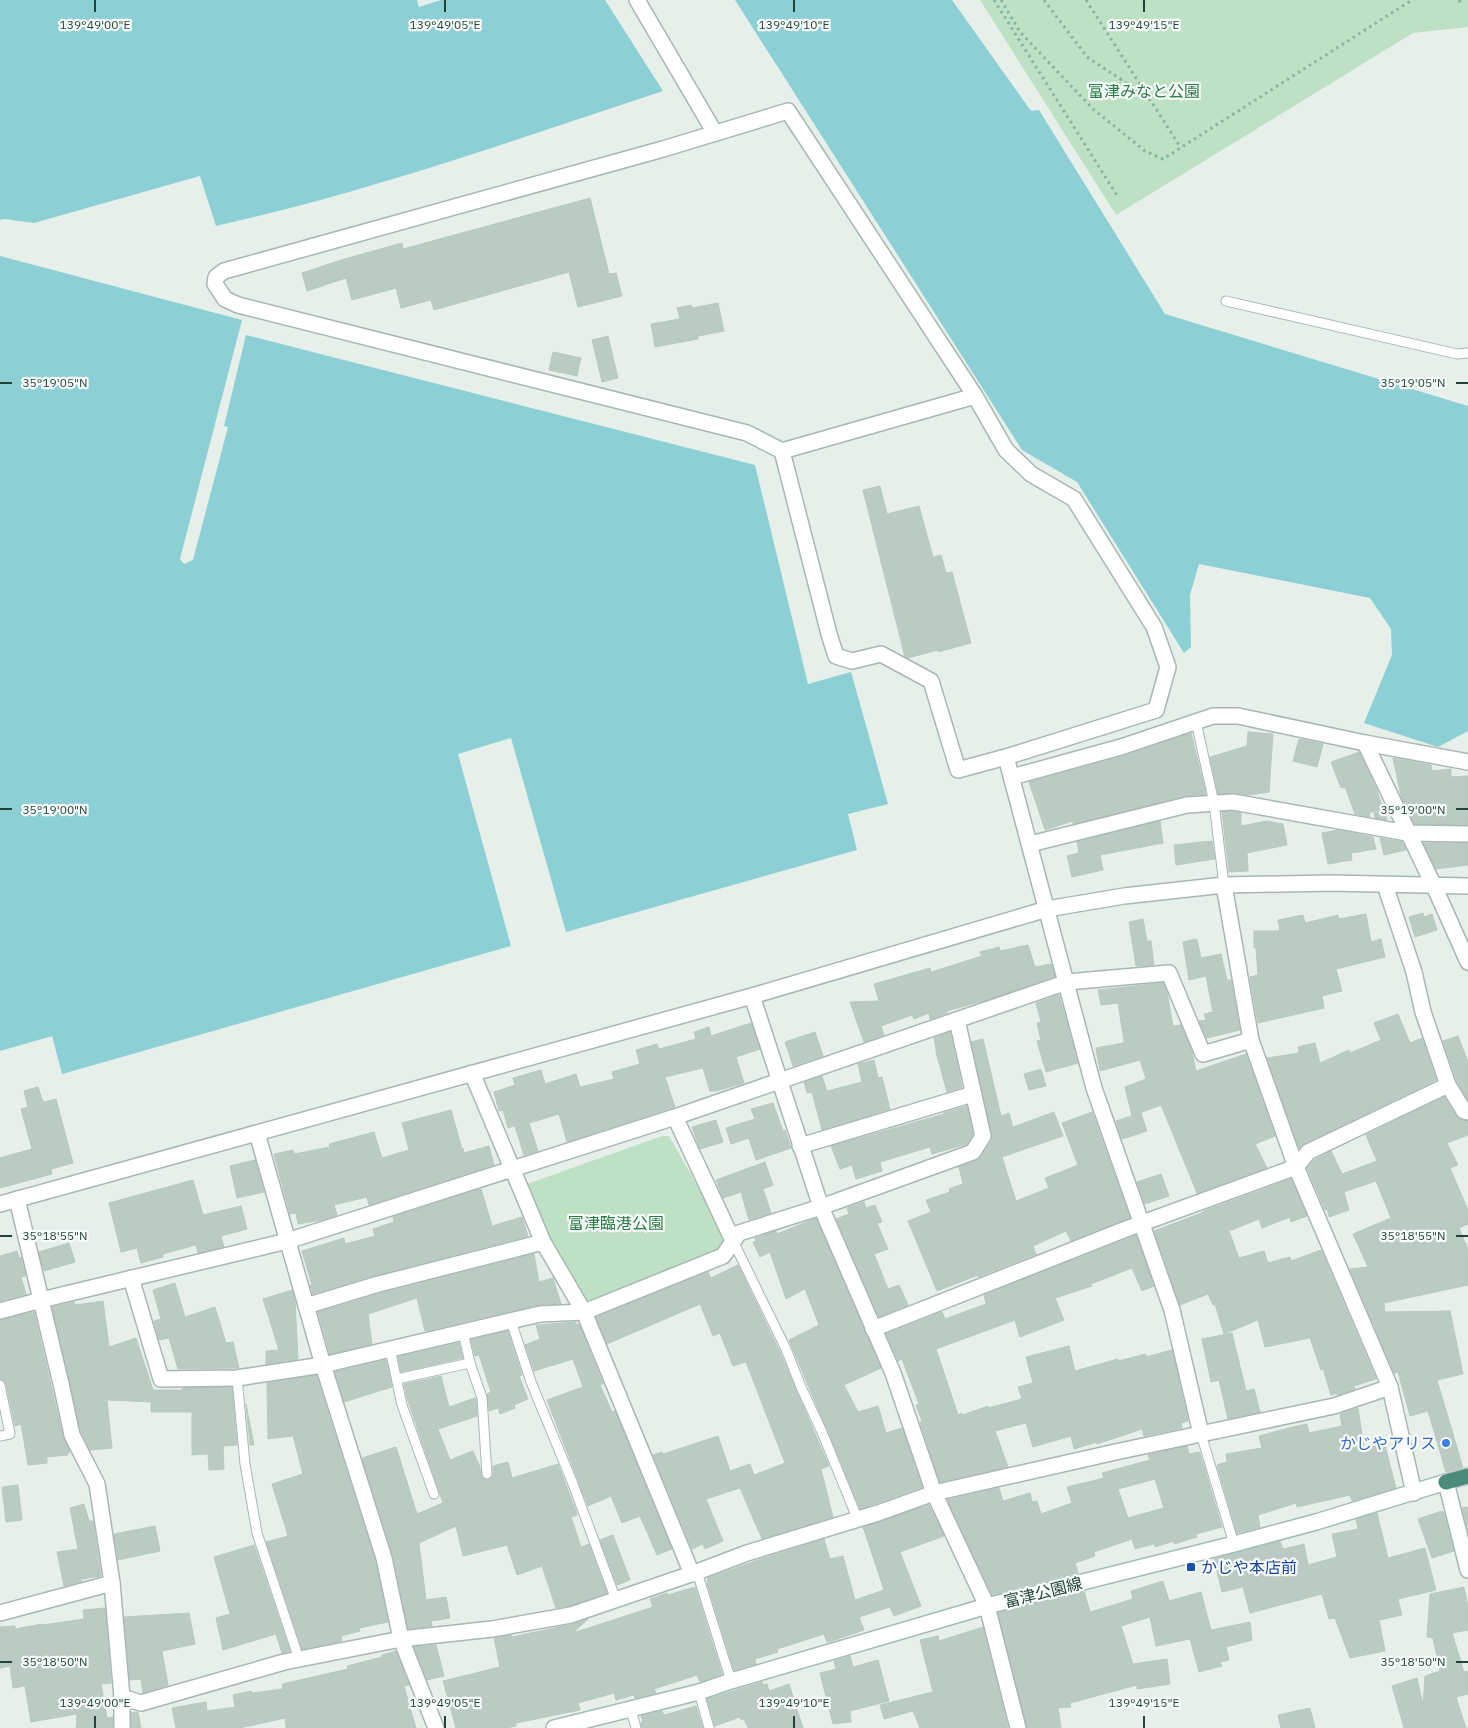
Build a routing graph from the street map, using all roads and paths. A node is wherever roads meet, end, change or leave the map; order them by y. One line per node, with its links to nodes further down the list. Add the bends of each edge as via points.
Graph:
1 (637, 0): 8 (street)
2 (1001, 0): 6 (path); 9 (path, via 1020,32 1093,109 1145,151 1163,159)
3 (1044, 0): 7 (path, via 1087,57)
4 (1086, 0): 7 (path)
5 (1411, 0): 9 (path)
6 (996, 2): 10 (path)
7 (1148, 97): 9 (path)
8 (715, 132): 13 (street, via 788,111); 14 (street, via 224,271 216,278 215,284 225,299 238,305 747,433)
9 (1181, 148)
10 (1118, 197)
11 (1226, 301): 12 (lane, via 1457,354)
12 (1468, 353)
13 (975, 396): 14 (street); 17 (street, via 1006,450 1031,474 1074,499 1154,626 1168,667 1156,710)
14 (782, 451): 17 (street, via 836,656 852,661 881,654 931,681 958,770)
15 (1196, 722): 16 (street, via 1213,716 1238,716); 19 (street); 20 (lane)
16 (1365, 743): 18 (street); 21 (street)
17 (1006, 757): 19 (street)
18 (1468, 762)
19 (1012, 777): 23 (street)
20 (1214, 803): 21 (street, via 1233,802); 23 (street, via 1187,805); 24 (lane)
21 (1408, 834): 22 (street); 26 (street)
22 (1468, 834)
23 (1030, 844): 28 (street)
24 (1224, 885): 25 (street); 28 (street, via 1124,896); 33 (street)
25 (1385, 885): 26 (street); 36 (street)
26 (1434, 886): 27 (street); 29 (street)
27 (1468, 886)
28 (1047, 909): 30 (street); 31 (street)
29 (1468, 962)
30 (1067, 982): 32 (street); 33 (street, via 1169,973 1203,1054); 47 (street, via 1094,1088)
31 (752, 996): 34 (street); 35 (street)
32 (957, 1020): 35 (street); 37 (street)
33 (1251, 1040): 42 (street)
34 (472, 1073): 40 (street); 43 (street)
35 (779, 1081): 39 (street); 41 (street)
36 (1448, 1085): 38 (street, via 1464,1111); 42 (street, via 1308,1152)
37 (973, 1094): 41 (street); 46 (street, via 983,1136 973,1152)
38 (1468, 1112)
39 (675, 1117): 43 (street); 49 (street)
40 (258, 1133): 44 (street); 48 (street)
41 (800, 1146): 46 (street)
42 (1296, 1166): 47 (street); 65 (street)
43 (512, 1169): 48 (street); 50 (street)
44 (17, 1199): 45 (street); 52 (street)
45 (0, 1204)
46 (821, 1207): 49 (street, via 739,1234); 57 (street)
47 (1142, 1224): 57 (street); 66 (street, via 1172,1310)
48 (287, 1241): 51 (street); 53 (street)
49 (733, 1241): 55 (street, via 723,1256); 74 (lane, via 786,1349)
50 (543, 1242): 53 (street); 55 (street)
51 (131, 1278): 52 (street); 62 (street, via 161,1379)
52 (40, 1300): 54 (street); 78 (street, via 72,1435 97,1484)
53 (306, 1306): 61 (street)
54 (0, 1311)
55 (584, 1312): 56 (street, via 540,1314); 77 (street)
56 (511, 1321): 58 (street); 79 (lane, via 531,1382)
57 (873, 1329): 71 (street, via 893,1374)
58 (463, 1332): 59 (street); 60 (lane)
59 (390, 1349): 61 (street); 63 (lane)
60 (470, 1363): 63 (lane); 68 (lane, via 482,1398)
61 (323, 1365): 62 (street); 82 (street, via 384,1558)
62 (237, 1378): 83 (lane, via 245,1464 257,1532)
63 (397, 1379): 73 (lane, via 402,1405)
64 (0, 1385): 67 (lane, via 10,1434)
65 (1390, 1387): 66 (street, via 1334,1406); 72 (street)
66 (1201, 1434): 71 (street); 75 (lane)
67 (0, 1436)
68 (487, 1474)
69 (1468, 1476): 70 (highway)
70 (1446, 1482): 72 (street, 富津公園線); 76 (street)
71 (934, 1493): 74 (street); 80 (street)
72 (1414, 1493): 75 (street, 富津公園線)
73 (434, 1494)
74 (858, 1520): 77 (street, via 747,1553)
75 (1234, 1544): 80 (street, 富津公園線)
76 (1468, 1570)
77 (694, 1573): 79 (street); 84 (lane)
78 (112, 1584): 81 (street); 86 (street)
79 (616, 1600): 82 (street, via 562,1616 492,1629)
80 (988, 1606): 84 (street, 富津公園線); 93 (street)
81 (0, 1613)
82 (401, 1639): 83 (street); 89 (street)
83 (300, 1659): 86 (street, via 141,1703)
84 (731, 1681): 85 (street, 富津公園線)
85 (699, 1692): 87 (street, 富津公園線); 92 (lane)
86 (122, 1697): 88 (street)
87 (631, 1710): 90 (street, 富津公園線); 91 (lane)
88 (122, 1728)
89 (436, 1728)
90 (554, 1728)
91 (636, 1728)
92 (709, 1728)
93 (1018, 1728)

